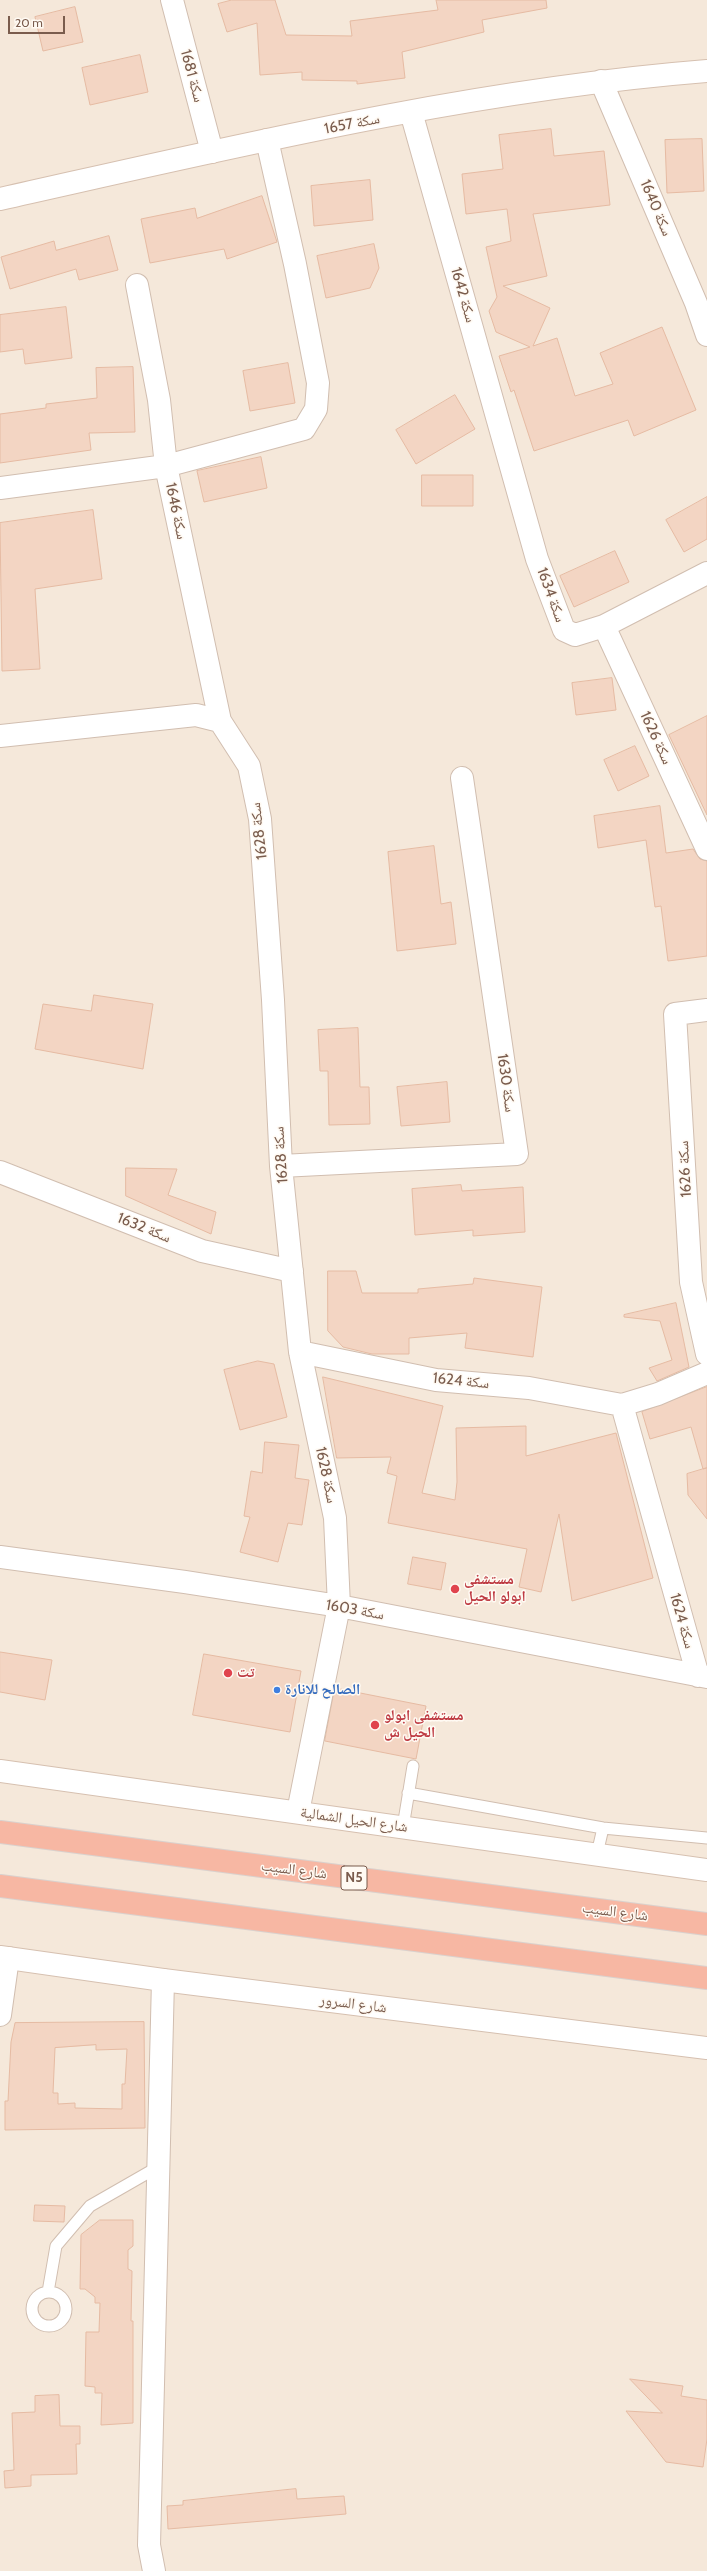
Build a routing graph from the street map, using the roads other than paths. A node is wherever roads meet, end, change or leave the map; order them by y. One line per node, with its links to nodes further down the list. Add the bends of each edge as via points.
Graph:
1 (172, 0): 6 (street, سكة 1681)
2 (707, 71): 3 (street, سكة 1657)
3 (601, 81): 4 (street, سكة 1657, via 489,97); 9 (street, سكة 1640, via 696,303)
4 (411, 112): 5 (street, سكة 1657); 11 (street, سكة 1642)
5 (267, 140): 6 (street, سكة 1657); 10 (street, via 318,383 316,409 304,429)
6 (212, 152): 7 (street, سكة 1657)
7 (0, 199)
8 (137, 285): 10 (street, via 159,400)
9 (707, 335)
10 (166, 466): 12 (street, سكة 1646); 15 (street, سكة 1646)
11 (514, 477): 14 (street, سكة 1634, via 539,564 564,630 575,635)
12 (0, 488)
13 (707, 573): 14 (street, سكة 1634)
14 (604, 626): 18 (street, سكة 1626)
15 (220, 720): 16 (street, via 196,715); 20 (street, سكة 1628, via 249,766 260,819 273,1000)
16 (0, 736)
17 (462, 778): 20 (street, سكة 1630, via 517,1154)
18 (707, 849)
19 (707, 1010): 24 (street, سكة 1626, via 675,1014 691,1282)
20 (280, 1166): 22 (street, سكة 1628)
21 (0, 1172): 22 (street, سكة 1632, via 202,1251)
22 (292, 1271): 23 (street, سكة 1628)
23 (300, 1352): 26 (street, سكة 1624, via 436,1380 530,1388); 28 (street, سكة 1628, via 335,1518)
24 (707, 1354)
25 (707, 1373): 26 (street, سكة 1624, via 658,1394)
26 (622, 1405): 29 (street, سكة 1624)
27 (0, 1557): 28 (street, سكة 1603)
28 (339, 1606): 29 (street, سكة 1603); 33 (street, سكة 1628)
29 (702, 1676)
30 (413, 1766): 32 (lane)
31 (0, 1772): 33 (street, شارع الحيل الشمالية)
32 (408, 1793): 34 (lane); 35 (lane)
33 (298, 1812): 34 (street, شارع الحيل الشمالية)
34 (402, 1827): 38 (street, شارع الحيل الشمالية)
35 (603, 1828): 37 (lane); 38 (lane)
36 (0, 1832): 41 (highway, شارع السيب / N5)
37 (707, 1838)
38 (597, 1854): 39 (street, شارع الحيل الشمالية)
39 (707, 1870)
40 (0, 1886): 43 (highway)
41 (707, 1924)
42 (4, 1957): 44 (street, شارع السرور); 45 (street)
43 (707, 1978)
44 (162, 1980): 46 (street, شارع السرور); 47 (street)
45 (0, 2014)
46 (707, 2048)
47 (158, 2166): 48 (lane, via 90,2206 56,2246); 49 (street, via 150,2545)
48 (48, 2292)
49 (154, 2571)

